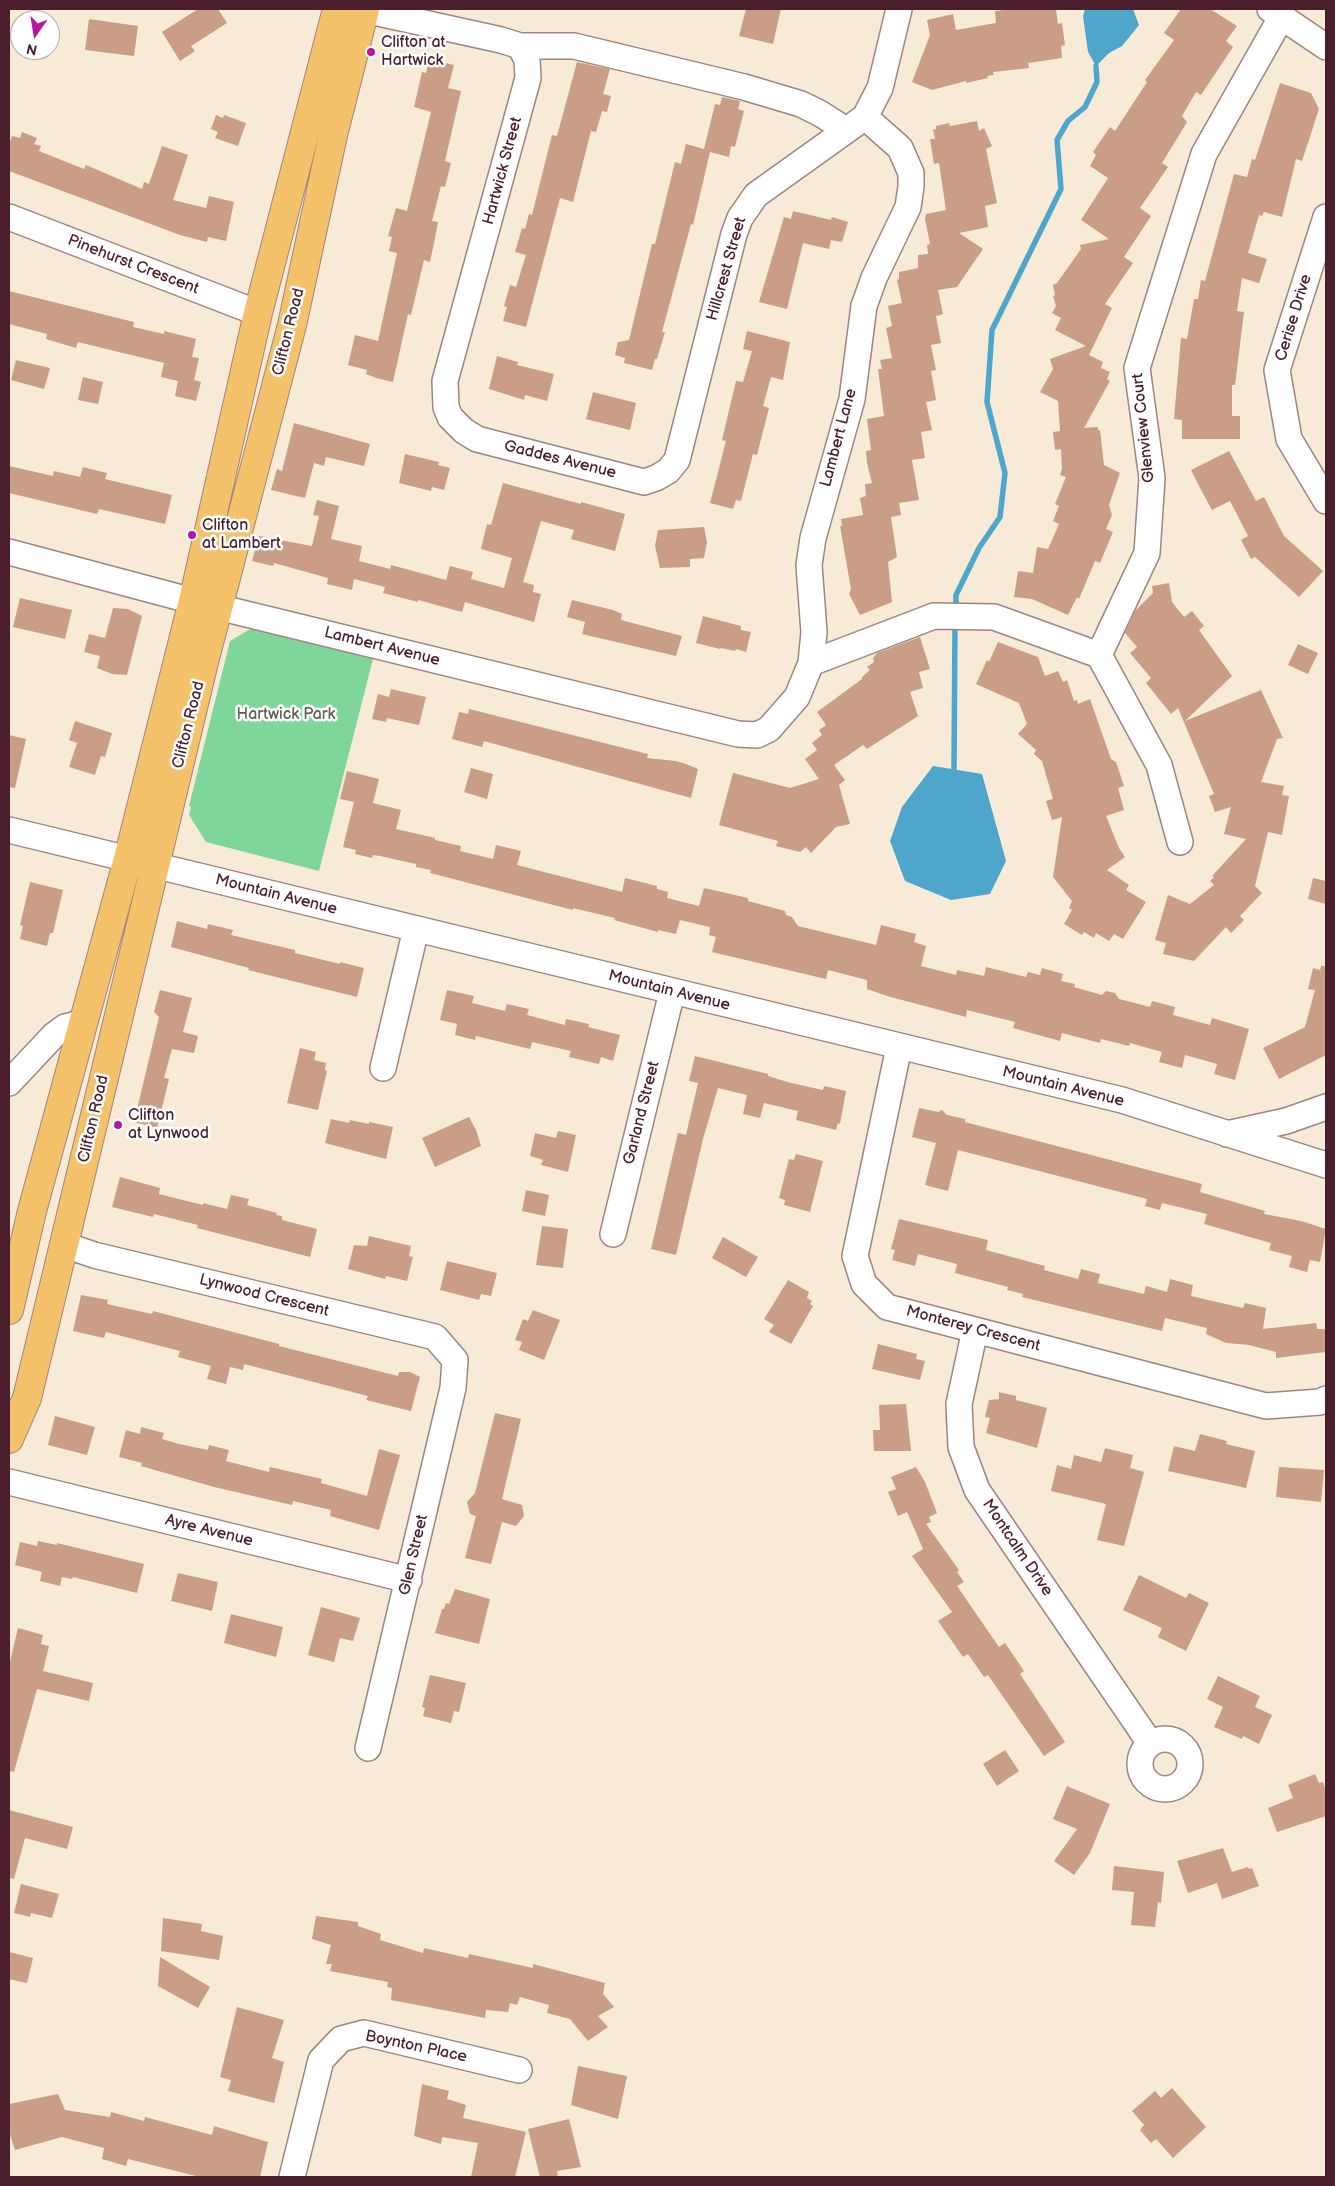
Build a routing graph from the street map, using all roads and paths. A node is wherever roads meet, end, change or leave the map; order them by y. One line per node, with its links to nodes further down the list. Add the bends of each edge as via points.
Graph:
1 (337, 9): 10 (main road, Clifton Road)
2 (365, 9): 5 (street); 15 (main road, Clifton Road, via 333,135 292,325)
3 (899, 9): 7 (street, Hillcrest Street, via 880,88)
4 (1276, 12): 6 (street); 16 (street, Glenview Court, via 1204,154 1137,368 1152,478 1148,553)
5 (520, 46): 7 (street, Lambert Lane, via 574,46 744,87); 11 (street, Hartwick Street, via 527,60 528,78 445,381 446,407 450,417)
6 (1326, 47)
7 (856, 124): 12 (street, Hillcrest Street, via 756,195 747,205 734,234 677,460 668,471); 17 (street, Lambert Lane, via 900,148 911,173 912,187 908,207 864,306 852,400 813,538 809,565 814,632)
8 (9, 217): 10 (street, Pinehurst Crescent)
9 (1326, 217): 13 (street, Cerise Drive, via 1277,370 1289,439)
10 (258, 313): 15 (main road, Clifton Road)
11 (477, 439): 12 (street, Gaddes Avenue)
12 (644, 482)
13 (1326, 501)
14 (9, 552): 15 (street, Lambert Avenue)
15 (206, 604): 18 (street, Lambert Avenue, via 738,734); 21 (main road, Clifton Road); 22 (main road, Clifton Road)
16 (1099, 655): 17 (street, via 994,617 934,616); 20 (street, via 1159,765)
17 (811, 663): 18 (street, Lambert Lane, via 797,696 786,711 769,730)
18 (757, 735)
19 (9, 830): 21 (street, Mountain Avenue)
20 (1180, 842)
21 (128, 859): 22 (street, Mountain Avenue); 25 (main road, Clifton Road)
22 (154, 865): 23 (street, Mountain Avenue); 34 (main road, Clifton Road)
23 (416, 929): 24 (street, Mountain Avenue); 27 (street)
24 (672, 992): 26 (street, Mountain Avenue); 33 (street, Garland Street)
25 (84, 1022): 28 (street, via 65,1027 54,1035); 32 (main road, Clifton Road)
26 (899, 1046): 30 (street, Mountain Avenue, via 1122,1100); 36 (street, Monterey Crescent, via 855,1256 864,1284 887,1307)
27 (383, 1068)
28 (9, 1083)
29 (1326, 1107): 30 (street, via 1286,1121)
30 (1227, 1134): 31 (street, Mountain Avenue)
31 (1326, 1165)
32 (18, 1232): 34 (main road); 35 (main road, Clifton Road)
33 (613, 1234)
34 (65, 1245): 37 (street, Lynwood Crescent, via 94,1255 435,1337); 39 (main road, Clifton Road, via 27,1398)
35 (9, 1310)
36 (975, 1330): 38 (street, Monterey Crescent, via 1266,1406); 42 (street, Montcalm Drive, via 959,1404 961,1447 977,1490)
37 (455, 1360): 41 (street, Glen Street, via 453,1388)
38 (1326, 1399)
39 (9, 1439)
40 (9, 1482): 41 (street, Ayre Avenue)
41 (409, 1580): 43 (street, Glen Street)
42 (1150, 1743)
43 (368, 1748)
44 (520, 2070): 45 (street, Boynton Place, via 364,2033 341,2039 321,2060)
45 (292, 2177)

